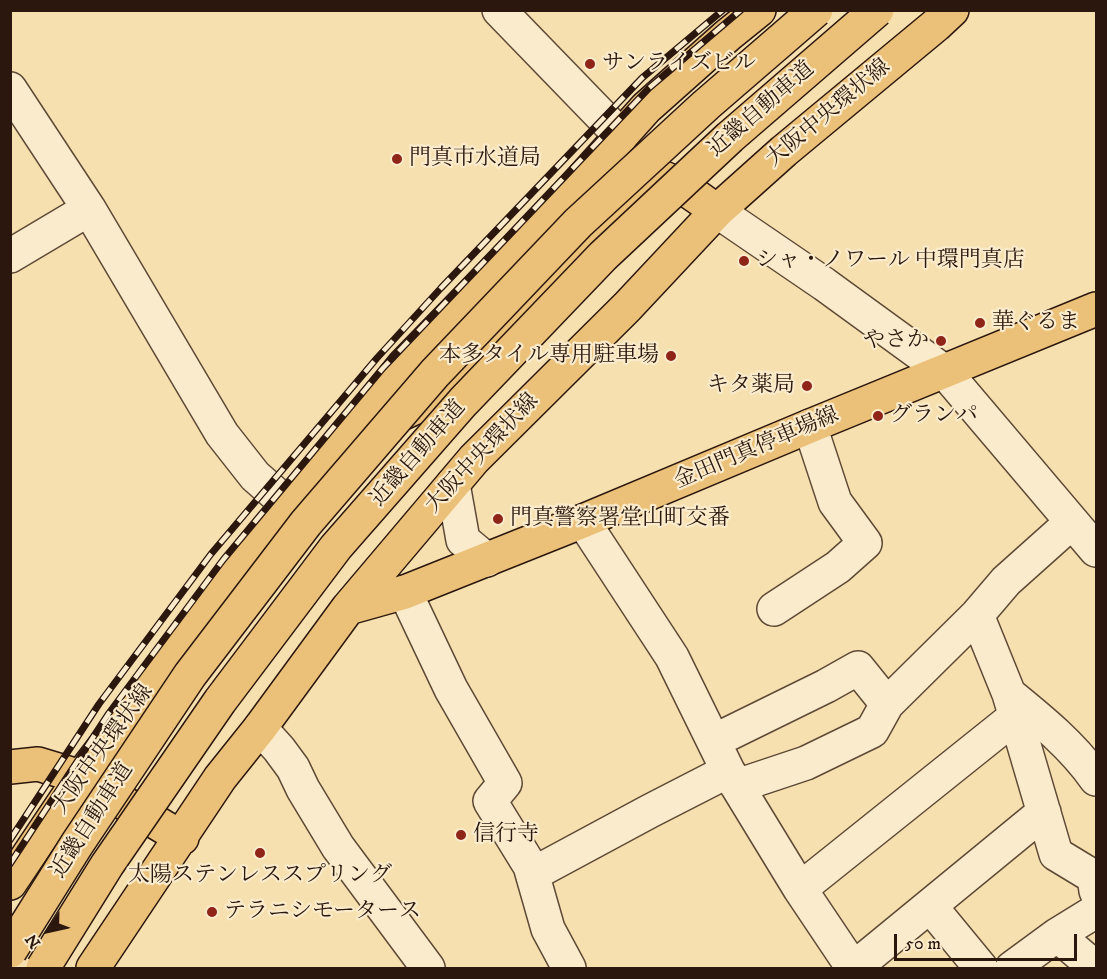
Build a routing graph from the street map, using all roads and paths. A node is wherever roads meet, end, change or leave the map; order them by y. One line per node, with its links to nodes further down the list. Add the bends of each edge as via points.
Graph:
1 (499, 10): 8 (street)
2 (759, 10): 8 (main road, 大阪中央環状線, via 646,108)
3 (816, 10): 43 (main road, 近畿自動車道, bridge, via 705,105 579,224 435,373 314,514 190,675)
4 (877, 10): 45 (main road, 近畿自動車道, bridge, via 730,136 603,255 464,402 336,547 220,701 107,865)
5 (965, 10): 6 (main road, 大阪中央環状線)
6 (944, 18): 10 (main road, 大阪中央環状線)
7 (10, 88): 9 (street)
8 (621, 136): 15 (main road, 大阪中央環状線, via 404,365)
9 (89, 209): 11 (street); 17 (street, via 222,434 255,476)
10 (717, 211): 13 (street); 15 (main road, via 671,180 654,177 641,184 434,399); 16 (main road, 大阪中央環状線)
11 (10, 256)
12 (1096, 309): 13 (main road, 金田門真停車場線)
13 (945, 372): 14 (main road, 金田門真停車場線); 19 (street)
14 (810, 426): 18 (main road, 金田門真停車場線); 24 (street, via 835,501 865,543 838,567)
15 (348, 435): 17 (main road, 大阪中央環状線)
16 (453, 484): 21 (street, via 463,540); 23 (main road, 大阪中央環状線)
17 (288, 505): 31 (main road, 大阪中央環状線)
18 (584, 521): 21 (main road, 金田門真停車場線); 29 (street, via 672,657)
19 (1072, 522): 20 (street); 25 (street, via 1006,581)
20 (1096, 550)
21 (487, 560): 22 (main road, 金田門真停車場線)
22 (405, 592): 23 (main road, 金田門真停車場線); 36 (street, via 451,689 505,783 489,801)
23 (348, 608): 28 (main road, 大阪中央環状線)
24 (774, 609)
25 (977, 615): 26 (street); 27 (street)
26 (887, 704): 29 (street, via 858,668); 32 (street, via 872,731 806,763)
27 (1013, 705): 33 (street, via 1049,727); 34 (street); 38 (street)
28 (260, 728): 35 (main road, 大阪中央環状線, via 220,778); 47 (street, via 293,768 338,847)
29 (714, 741): 32 (street)
30 (10, 768): 31 (main road, via 38,764)
31 (81, 777): 35 (main road); 37 (main road, 大阪中央環状線)
32 (733, 778): 36 (street, via 650,811); 38 (street)
33 (1096, 779)
34 (1044, 812): 39 (street, via 1056,854 1094,877); 40 (street)
35 (182, 838): 46 (main road, 大阪中央環状線)
36 (533, 874): 48 (street, via 548,929)
37 (10, 883)
38 (800, 889): 49 (street)
39 (1096, 891)
40 (930, 906): 49 (street); 50 (street)
41 (1096, 911): 42 (street)
42 (1057, 935): 44 (street); 51 (street)
43 (10, 951)
44 (1096, 968)
45 (43, 969)
46 (93, 969)
47 (428, 969)
48 (569, 969)
49 (854, 969)
50 (981, 969)
51 (1012, 969)

